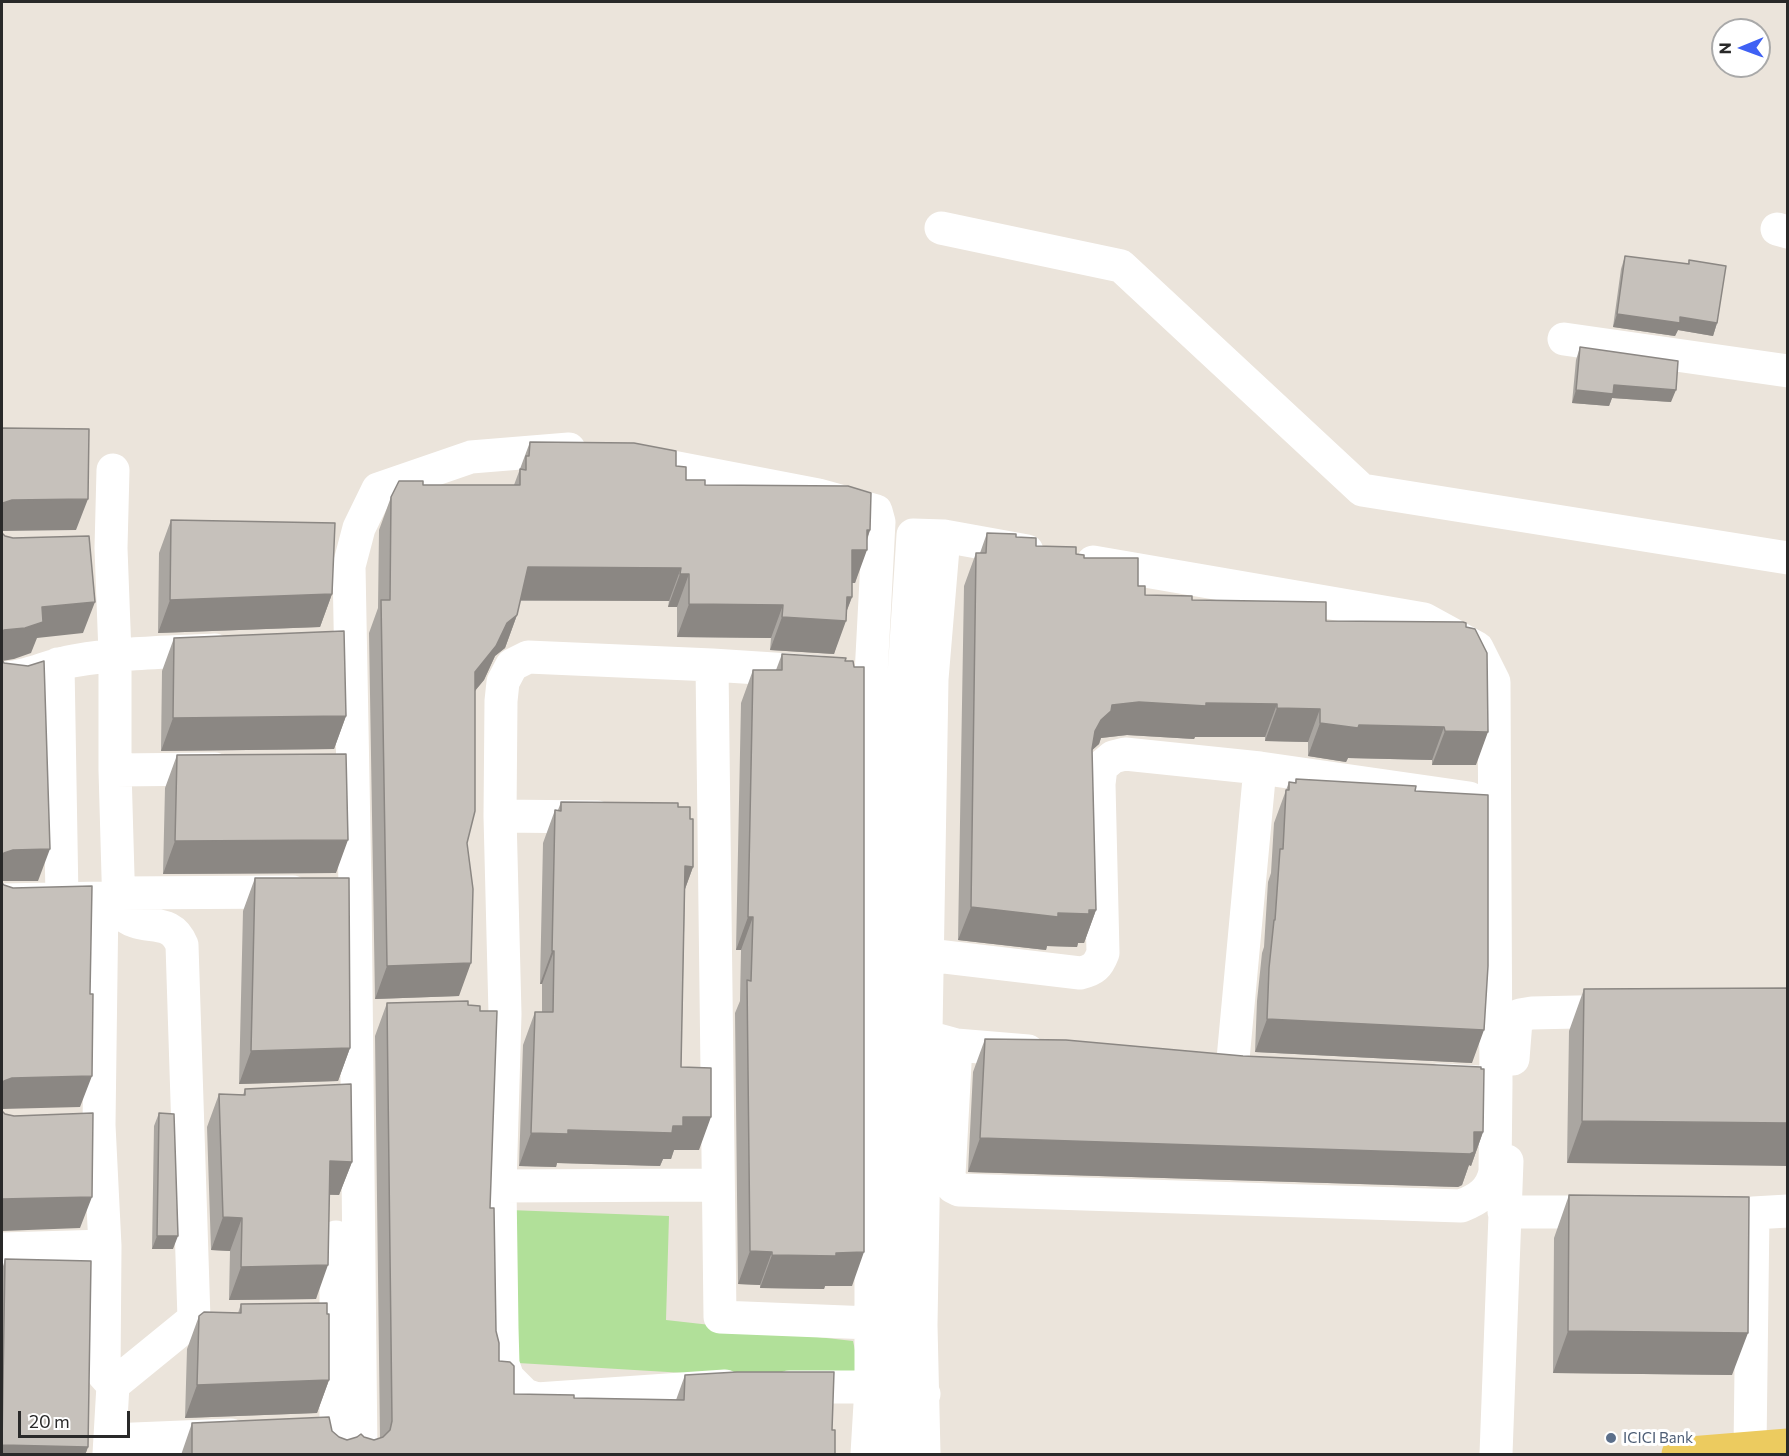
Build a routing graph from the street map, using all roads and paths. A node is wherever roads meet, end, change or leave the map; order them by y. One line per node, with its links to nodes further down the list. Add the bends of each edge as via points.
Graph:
1 (941, 228): 9 (street, via 1121,266 1362,490)
2 (1564, 339): 3 (street)
3 (1788, 371)
4 (113, 470): 7 (street)
5 (955, 538): 15 (street, via 913,535); 20 (street, via 1424,619 1478,648 1494,682); 27 (street, via 954,642)
6 (334, 542): 23 (street, via 329,646)
7 (111, 548): 8 (street); 11 (street)
8 (78, 549)
9 (1788, 558)
10 (242, 649): 11 (street)
11 (115, 654): 12 (street); 19 (street)
12 (58, 664): 16 (street, via 17,678); 25 (street)
13 (712, 665): 14 (street); 21 (street, via 528,657 512,665 503,682 501,701); 45 (street, via 702,818)
14 (871, 675): 15 (street); 32 (street, via 879,522 876,511 818,495 578,449 471,457 378,489 359,528 349,566); 52 (street)
15 (918, 677): 27 (street, via 915,821)
16 (2, 678)
17 (1260, 768): 20 (street); 27 (street, via 1125,754 1113,757 1101,767 1103,953 1093,970 1080,973); 37 (street)
18 (243, 769): 19 (street)
19 (115, 770): 24 (street)
20 (1495, 802): 40 (street)
21 (500, 816): 22 (street); 29 (street)
22 (631, 818)
23 (336, 892): 24 (street); 56 (street, via 324,1317)
24 (118, 893): 42 (street, via 119,911 126,918 137,924 169,927 182,945)
25 (62, 899): 26 (street); 43 (street, via 102,898)
26 (2, 900)
27 (925, 956): 33 (street); 34 (street)
28 (1648, 1011): 48 (street, via 1520,1015 1516,1021)
29 (505, 1014): 30 (street); 46 (street)
30 (471, 1015)
31 (391, 1017): 32 (street)
32 (356, 1018): 60 (street)
33 (941, 1041): 34 (street); 35 (street); 40 (street, via 950,1175 953,1187 959,1190 1461,1206 1476,1200 1492,1184); 52 (street)
34 (898, 1052): 52 (street)
35 (1060, 1054)
36 (1198, 1067): 37 (street)
37 (1232, 1070): 38 (street)
38 (1267, 1072)
39 (1404, 1079): 40 (street)
40 (1496, 1083)
41 (222, 1104): 42 (street)
42 (187, 1105): 53 (street, via 206,1319)
43 (99, 1125): 44 (street); 50 (street)
44 (66, 1126)
45 (718, 1185): 46 (street); 52 (street, via 720,1317)
46 (500, 1186): 54 (street, via 503,1364 508,1378 525,1395 537,1399 724,1386)
47 (1788, 1211): 59 (street, via 1741,1213)
48 (1504, 1212): 49 (street); 64 (street)
49 (1634, 1213)
50 (105, 1246): 51 (street); 53 (street, via 104,1375)
51 (2, 1250)
52 (896, 1324): 54 (street); 54 (street)
53 (113, 1385): 58 (street)
54 (898, 1392): 61 (street); 62 (street); 63 (street)
55 (265, 1434): 58 (street)
56 (328, 1439)
57 (1788, 1445): 59 (main road)
58 (109, 1447)
59 (1750, 1448): 65 (main road)
60 (361, 1455)
61 (867, 1455)
62 (895, 1455)
63 (924, 1455)
64 (1496, 1455)
65 (1678, 1455)

